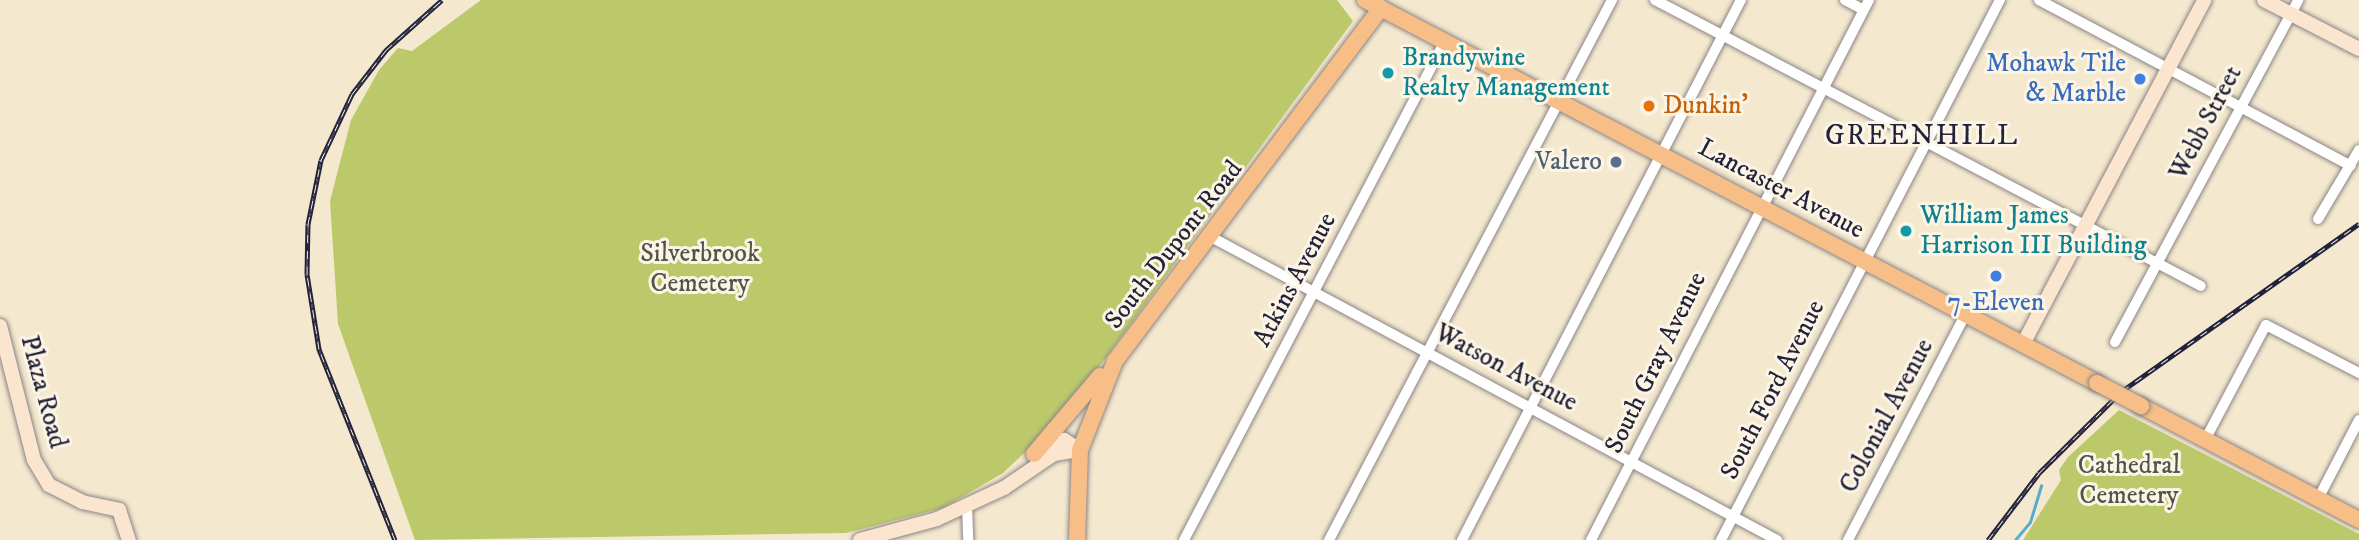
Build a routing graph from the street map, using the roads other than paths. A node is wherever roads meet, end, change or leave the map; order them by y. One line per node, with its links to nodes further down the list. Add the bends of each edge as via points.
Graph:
1 (1365, 0): 12 (main road, Lancaster Avenue)
2 (1612, 0): 19 (street)
3 (1655, 0): 14 (street)
4 (1741, 0): 14 (street)
5 (1845, 0): 11 (street)
6 (2000, 0): 21 (street, South Ford Avenue)
7 (2039, 0): 17 (street)
8 (2204, 0): 17 (street)
9 (2264, 0): 13 (street)
10 (2298, 0): 13 (street, Webb Street)
11 (1866, 5): 18 (street, South Gray Avenue)
12 (1381, 8): 15 (main road, Lancaster Avenue); 28 (main road, South Dupont Road)
13 (2291, 14): 16 (street); 20 (street, Webb Street)
14 (1722, 35): 18 (street); 23 (street)
15 (1445, 41): 19 (main road, Lancaster Avenue); 32 (street, Atkins Avenue)
16 (2359, 49)
17 (2168, 69): 20 (street); 27 (street)
18 (1822, 88): 21 (street); 25 (street, South Gray Avenue)
19 (1559, 100): 23 (main road, Lancaster Avenue); 37 (street)
20 (2241, 107): 24 (street); 30 (street, Webb Street)
21 (1924, 141): 27 (street); 29 (street, South Ford Avenue)
22 (2359, 150): 24 (street)
23 (1661, 153): 25 (main road, Lancaster Avenue); 40 (street)
24 (2351, 166): 26 (street)
25 (1761, 205): 29 (main road, Lancaster Avenue); 45 (street, South Gray Avenue)
26 (2318, 219)
27 (2085, 227): 30 (street); 36 (street)
28 (1213, 238): 32 (street, Watson Avenue); 38 (main road, South Dupont Road)
29 (1865, 261): 33 (main road, Lancaster Avenue); 49 (street, South Ford Avenue)
30 (2157, 262): 31 (street); 35 (street, Webb Street)
31 (2201, 286)
32 (1315, 292): 37 (street, Watson Avenue); 55 (street, Atkins Avenue)
33 (1966, 313): 36 (main road, Lancaster Avenue); 61 (street, Colonial Avenue)
34 (0, 326): 51 (street, Plaza Road, via 34,460 49,485 82,502 119,510)
35 (2115, 342)
36 (2023, 344): 42 (main road, Lancaster Avenue, bridge)
37 (1429, 353): 40 (street, Watson Avenue); 56 (street)
38 (1115, 360): 43 (main road, South Dupont Road); 44 (main road)
39 (2359, 373): 42 (street, via 2266,325)
40 (1531, 408): 45 (street, Watson Avenue); 57 (street)
41 (2359, 419): 47 (street)
42 (2206, 440): 47 (main road, Lancaster Avenue)
43 (1080, 450): 44 (street, via 1064,440); 46 (street, via 1054,454); 54 (main road, South Dupont Road)
44 (1034, 454): 46 (street)
45 (1633, 461): 49 (street, Watson Avenue); 58 (street, South Gray Avenue)
46 (988, 494): 48 (street)
47 (2318, 499): 50 (main road, Lancaster Avenue)
48 (967, 505): 52 (street); 53 (street)
49 (1733, 516): 59 (street, South Ford Avenue); 60 (street, Watson Avenue)
50 (2359, 520)
51 (129, 540)
52 (859, 540)
53 (968, 540)
54 (1077, 540)
55 (1184, 540)
56 (1329, 540)
57 (1462, 540)
58 (1591, 540)
59 (1721, 540)
60 (1777, 540)
61 (1847, 540)

